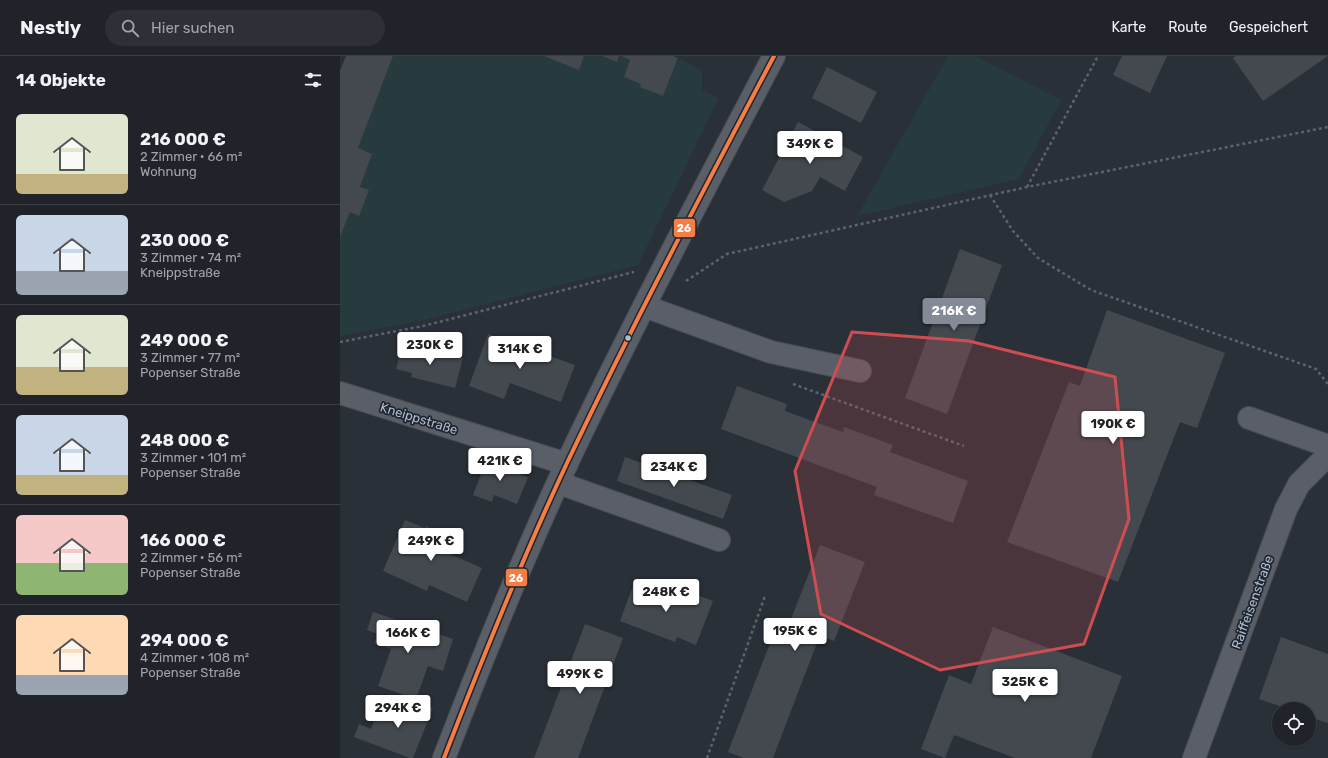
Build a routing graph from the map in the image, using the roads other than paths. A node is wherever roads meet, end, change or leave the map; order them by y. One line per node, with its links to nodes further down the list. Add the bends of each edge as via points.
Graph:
1 (774, 56): 2 (street)
2 (644, 306): 3 (street, via 771,352); 8 (street)
3 (860, 371)
4 (340, 393): 8 (street, Kneippstraße)
5 (1249, 418): 6 (street)
6 (1328, 446)
7 (1328, 457): 11 (street, Raiffeisenstraße, via 1299,484 1286,509)
8 (563, 473): 9 (street, Kneippstraße); 10 (street, via 488,644)
9 (719, 540)
10 (444, 758)
11 (1194, 758)

